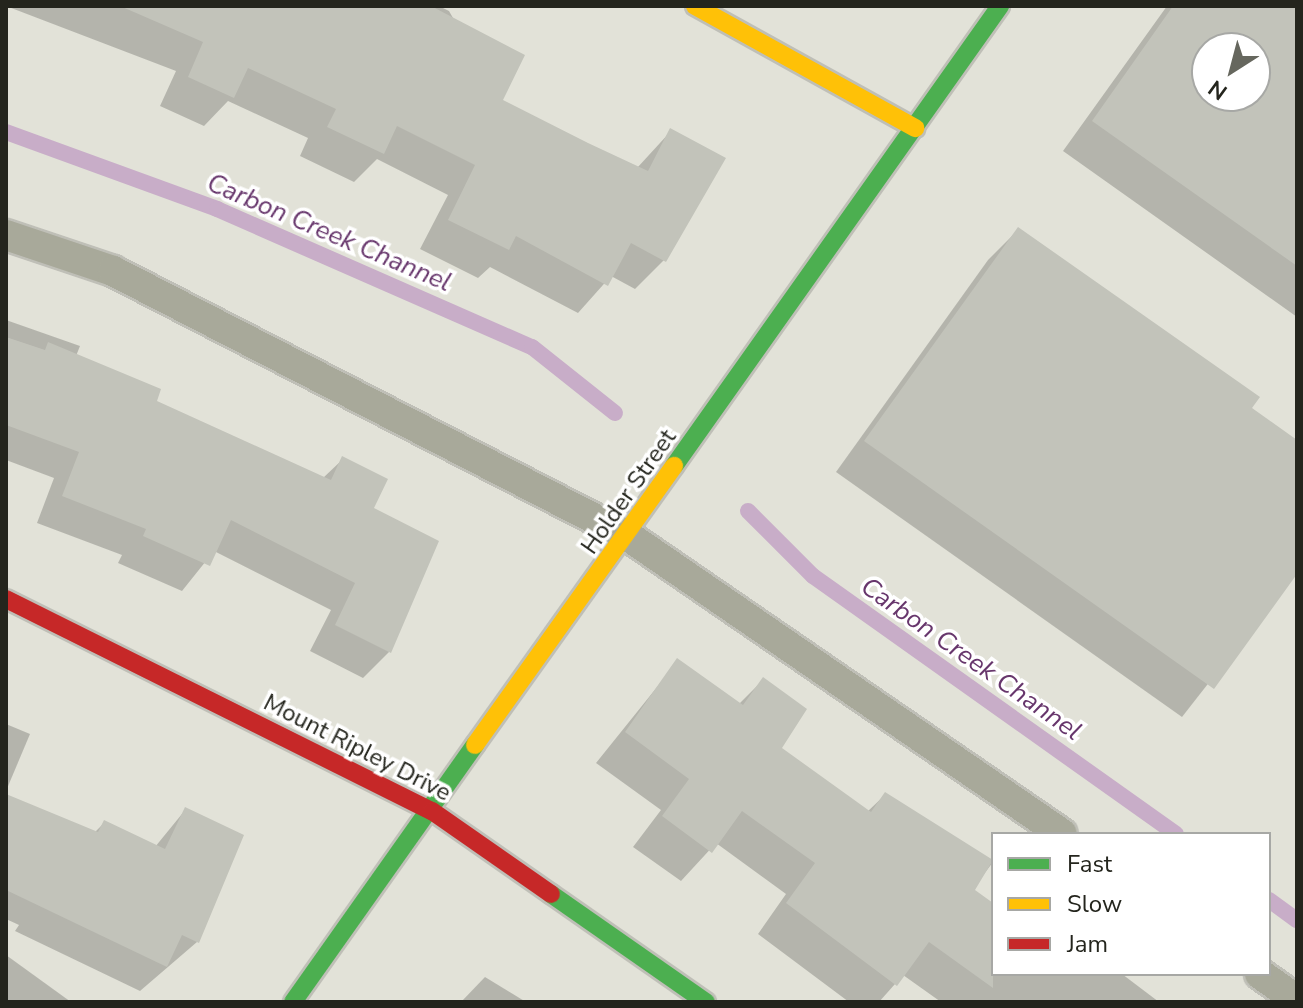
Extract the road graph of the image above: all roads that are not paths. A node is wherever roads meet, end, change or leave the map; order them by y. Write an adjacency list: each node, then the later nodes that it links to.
1 (695, 6): 3 (street)
2 (1000, 6): 3 (street, Holder Street)
3 (915, 128): 5 (street, Holder Street)
4 (6, 235): 5 (lane)
5 (628, 536): 7 (street, Holder Street); 8 (lane)
6 (6, 599): 7 (street, Mount Ripley Drive)
7 (432, 811): 11 (street, Holder Street); 12 (street, Mount Ripley Drive)
8 (1059, 832)
9 (1263, 976): 10 (lane)
10 (1297, 1000)
11 (293, 1002)
12 (706, 1002)

